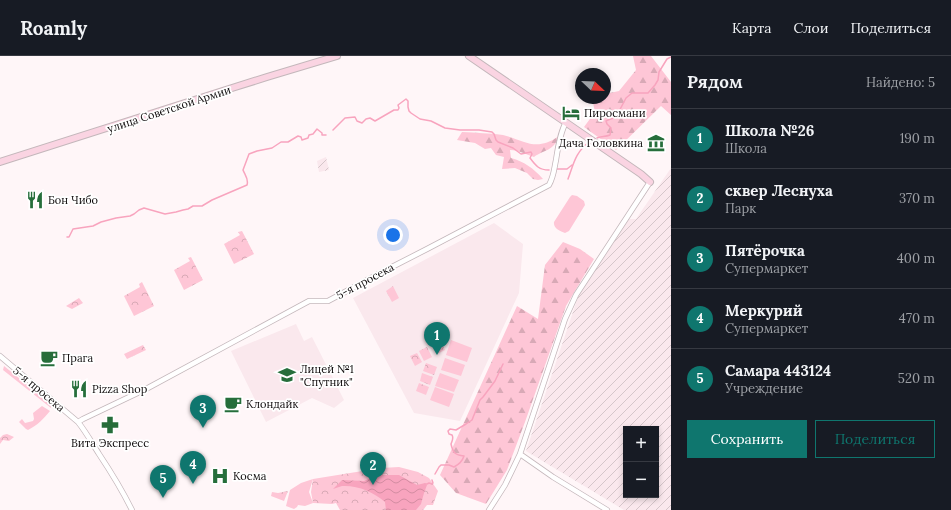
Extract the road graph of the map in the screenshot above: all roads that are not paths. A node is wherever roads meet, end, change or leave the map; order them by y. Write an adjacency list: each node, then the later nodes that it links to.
1 (337, 56): 4 (street, улица Советской Армии)
2 (470, 56): 3 (street)
3 (566, 122): 5 (street); 7 (street, 5-я просека)
4 (0, 162)
5 (650, 182): 8 (street)
6 (0, 356): 7 (street, 5-я просека)
7 (78, 422): 9 (street, 5-я просека)
8 (520, 454): 10 (street); 11 (street)
9 (132, 510)
10 (489, 510)
11 (607, 510)

